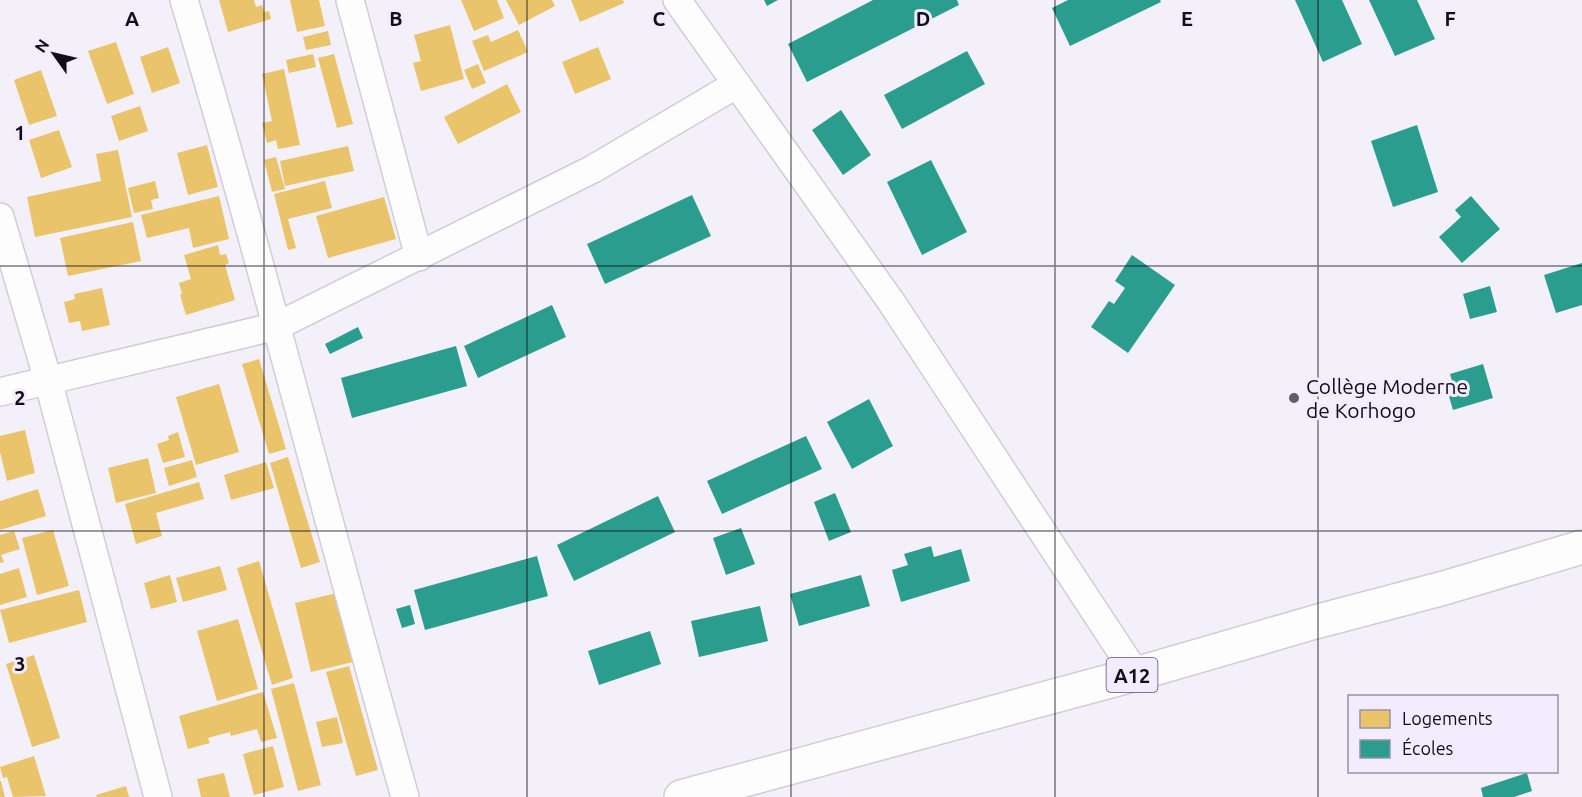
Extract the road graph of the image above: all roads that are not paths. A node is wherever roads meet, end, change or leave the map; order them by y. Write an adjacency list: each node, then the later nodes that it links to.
1 (184, 0): 7 (street)
2 (350, 0): 6 (street)
3 (678, 0): 4 (street)
4 (737, 84): 6 (street); 11 (street)
5 (0, 217): 8 (street)
6 (419, 257): 7 (street)
7 (277, 326): 8 (street); 13 (street)
8 (48, 380): 9 (street); 12 (street)
9 (0, 392)
10 (1582, 547): 11 (main road, A12)
11 (1136, 674): 14 (main road, A12)
12 (158, 797)
13 (405, 797)
14 (681, 797)

